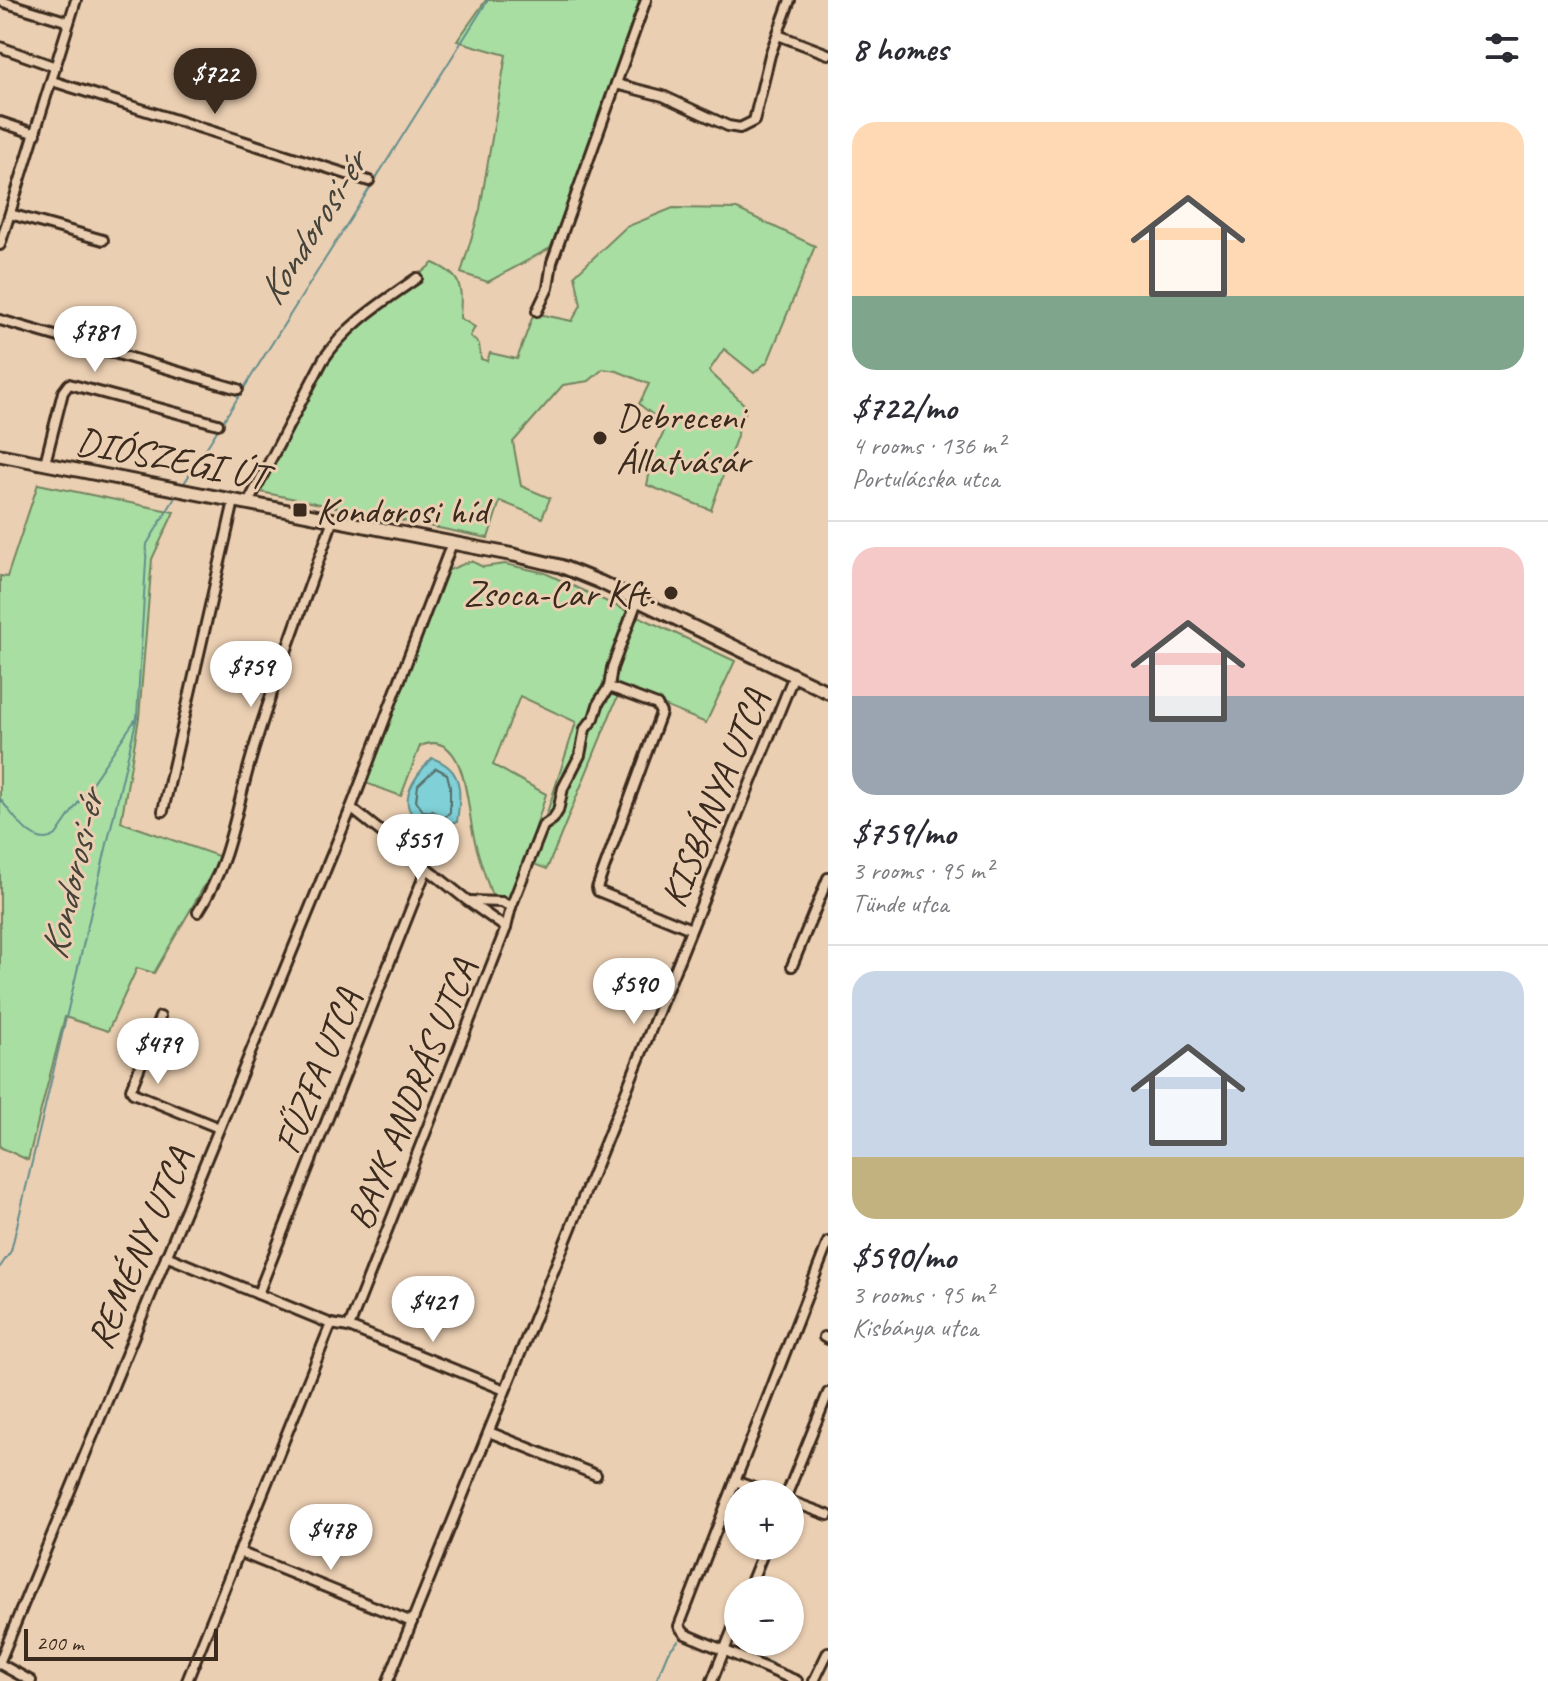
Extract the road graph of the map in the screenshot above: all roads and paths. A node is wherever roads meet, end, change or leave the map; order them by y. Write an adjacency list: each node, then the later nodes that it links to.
1 (76, 0): 5 (street)
2 (646, 0): 11 (street)
3 (790, 0): 6 (street)
4 (0, 1): 5 (street)
5 (69, 22): 9 (street)
6 (778, 35): 8 (street); 11 (street)
7 (0, 47): 9 (street)
8 (828, 54)
9 (56, 67): 10 (street)
10 (52, 81): 13 (street); 14 (street)
11 (616, 84): 20 (street)
12 (0, 122): 13 (street)
13 (36, 134): 15 (street)
14 (369, 181)
15 (10, 214): 16 (street); 17 (street)
16 (2, 234): 18 (street)
17 (103, 240)
18 (0, 245)
19 (417, 278): 27 (street)
20 (537, 311)
21 (0, 320): 22 (street)
22 (238, 389)
23 (218, 424): 25 (street)
24 (0, 455): 25 (main road, DIÓSZEGI ÚT)
25 (45, 463): 26 (main road, DIÓSZEGI ÚT)
26 (234, 501): 27 (main road, DIÓSZEGI ÚT); 35 (street)
27 (248, 503): 28 (main road, DIÓSZEGI ÚT)
28 (333, 519): 29 (main road, DIÓSZEGI ÚT); 40 (street)
29 (452, 543): 30 (main road, DIÓSZEGI ÚT); 34 (street, REMÉNY UTCA)
30 (637, 601): 31 (main road, DIÓSZEGI ÚT); 32 (street, BAYK ANDRÁS UTCA)
31 (794, 675): 33 (main road, DIÓSZEGI ÚT); 42 (street, KISBÁNYA UTCA)
32 (609, 687): 39 (street, BAYK ANDRÁS UTCA); 42 (street)
33 (828, 692)
34 (351, 808): 36 (street); 45 (street, REMÉNY UTCA)
35 (163, 811)
36 (427, 868): 38 (street); 48 (street, FŰZFA UTCA)
37 (828, 878): 43 (street)
38 (468, 901): 39 (street); 41 (street)
39 (511, 907): 41 (street, BAYK ANDRÁS UTCA)
40 (198, 912)
41 (506, 928): 50 (street, BAYK ANDRÁS UTCA)
42 (691, 929): 51 (street, KISBÁNYA UTCA)
43 (792, 966)
44 (160, 1017): 45 (street)
45 (219, 1128): 47 (street, REMÉNY UTCA)
46 (828, 1242): 55 (street)
47 (166, 1256): 48 (street); 65 (street, REMÉNY UTCA)
48 (258, 1294): 49 (street)
49 (331, 1324): 50 (street); 60 (street)
50 (349, 1327): 51 (street)
51 (505, 1390): 53 (street, KISBÁNYA UTCA)
52 (828, 1393): 56 (street)
53 (489, 1432): 54 (street); 61 (street, KISBÁNYA UTCA)
54 (596, 1475)
55 (735, 1480)
56 (793, 1480)
57 (804, 1506): 59 (street)
58 (724, 1509): 62 (street)
59 (828, 1515)
60 (239, 1552): 61 (street); 67 (street)
61 (412, 1622): 68 (street, KISBÁNYA UTCA)
62 (724, 1651): 69 (street)
63 (828, 1652): 71 (street)
64 (736, 1656): 70 (street)
65 (0, 1663): 66 (street)
66 (31, 1681)
67 (187, 1681)
68 (388, 1681)
69 (712, 1681)
70 (797, 1681)
71 (814, 1681)

